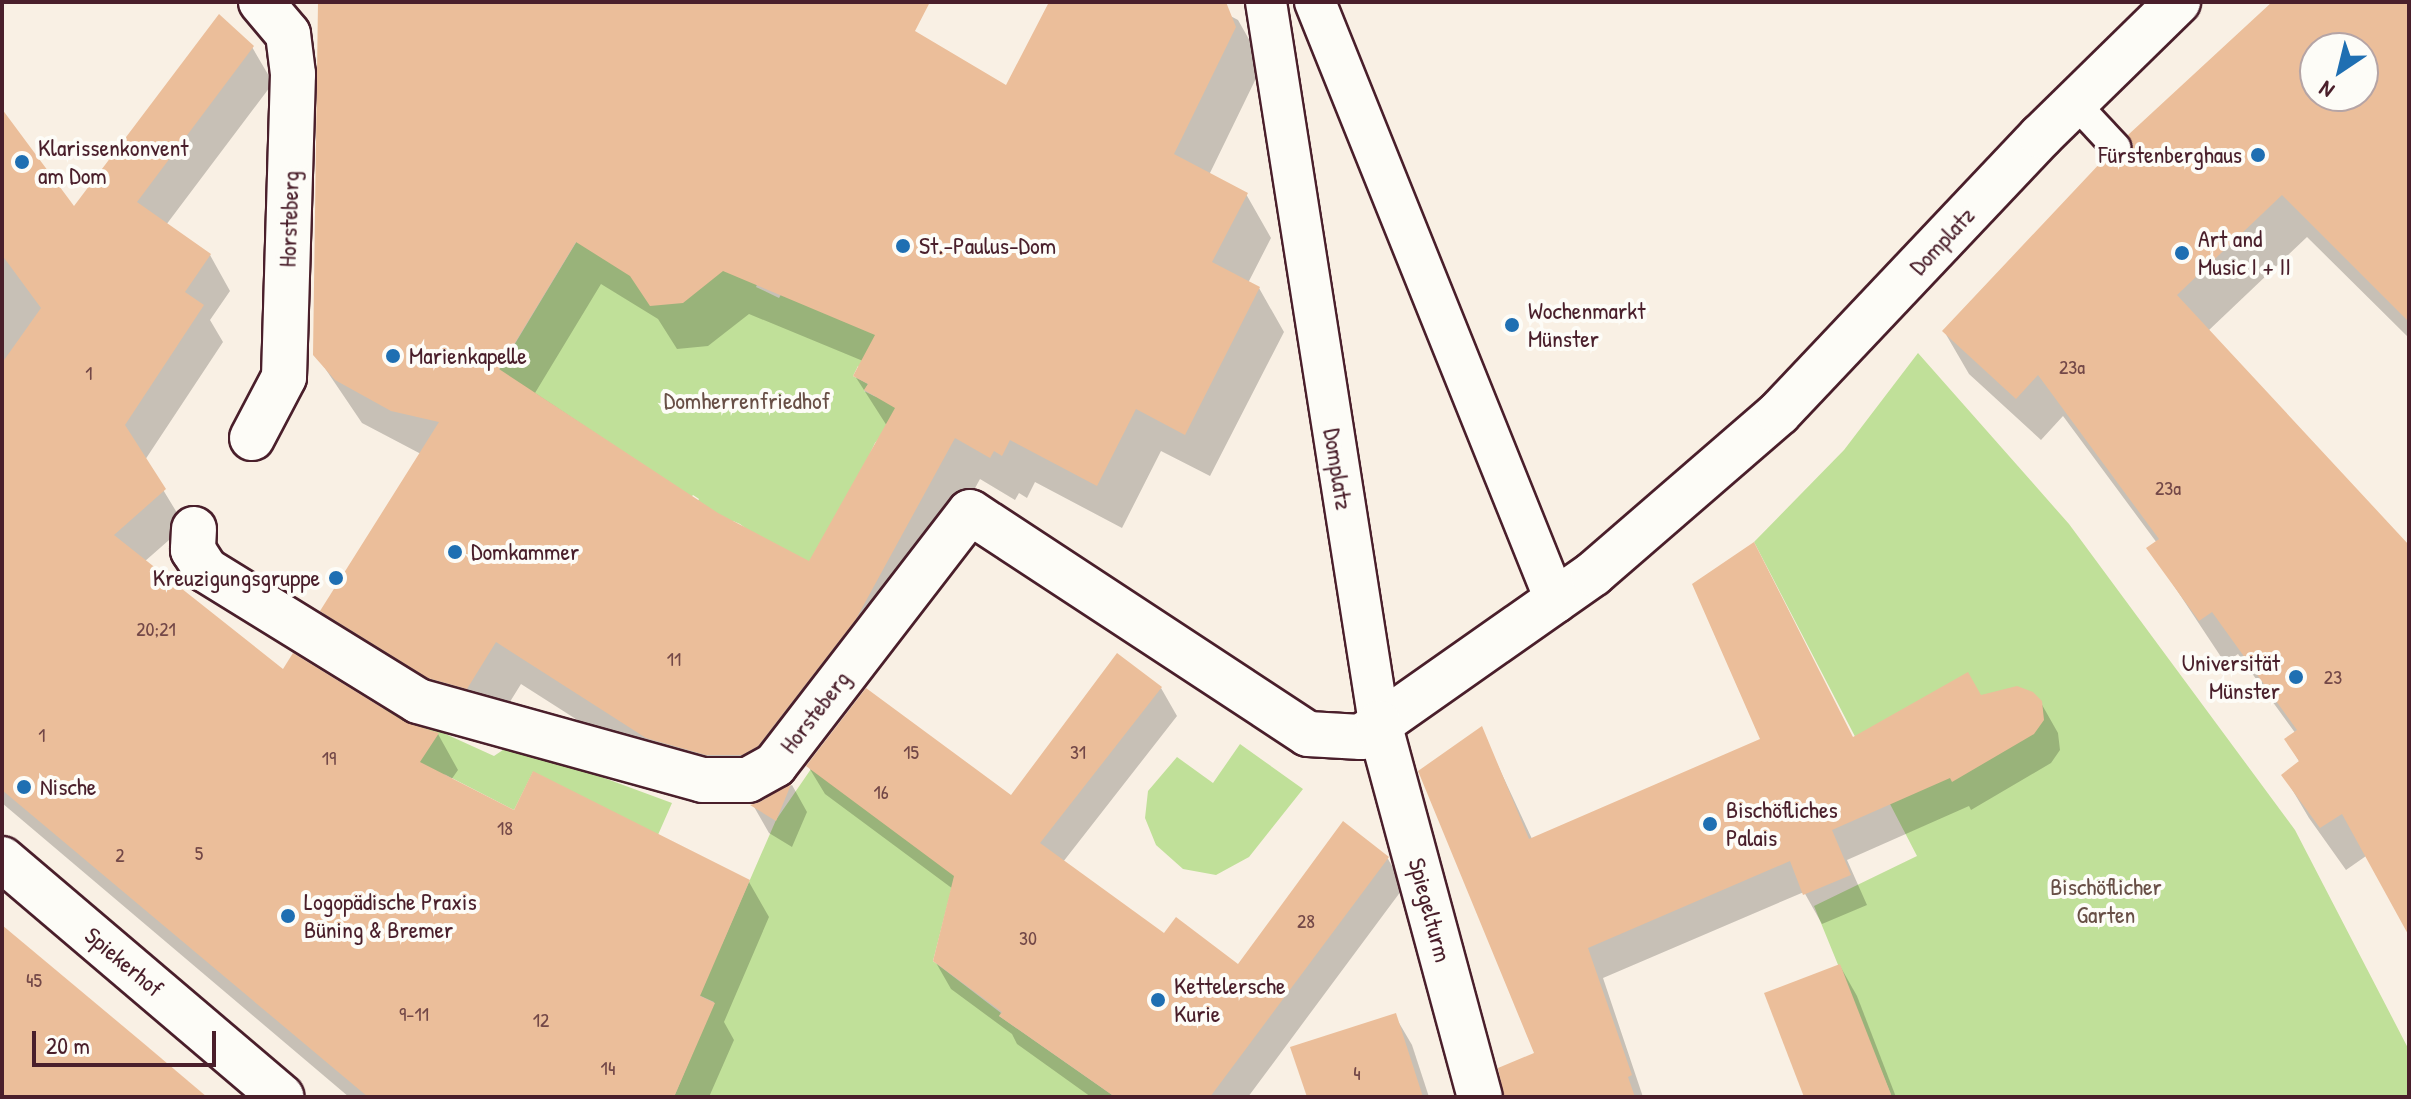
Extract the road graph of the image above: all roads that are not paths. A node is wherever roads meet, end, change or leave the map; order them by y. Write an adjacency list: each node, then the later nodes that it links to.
1 (261, 2): 7 (street, Horsteberg)
2 (1266, 2): 10 (street, Domplatz)
3 (1315, 2): 9 (street)
4 (2178, 2): 5 (street, Domplatz)
5 (2074, 102): 6 (lane); 9 (street, Domplatz)
6 (2116, 147)
7 (252, 438)
8 (194, 529): 10 (street, Horsteberg)
9 (1556, 602): 10 (street, Domplatz)
10 (1379, 723): 13 (street, Spiegelturm)
11 (2, 859): 12 (street, Spiekerhof)
12 (282, 1097)
13 (1480, 1097)

